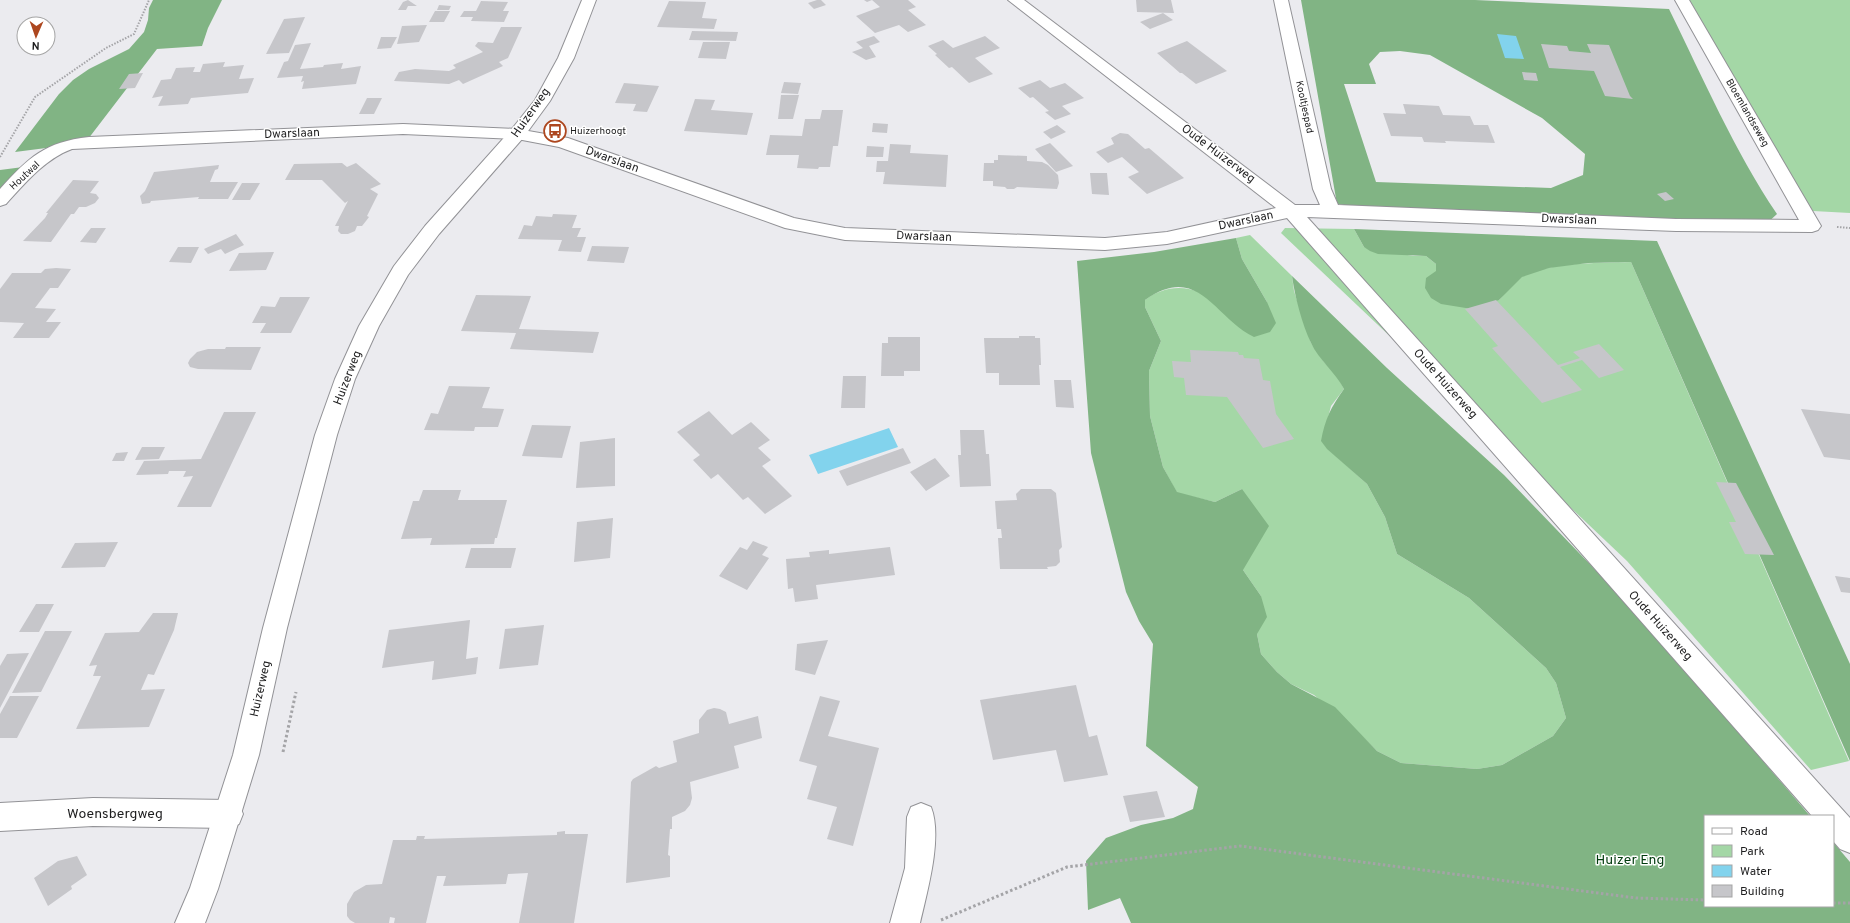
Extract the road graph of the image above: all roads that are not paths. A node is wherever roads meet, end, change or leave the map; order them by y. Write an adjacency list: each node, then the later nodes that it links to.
1 (589, 0): 5 (street, Huizerweg)
2 (1015, 0): 8 (street, Oude Huizerweg)
3 (1281, 0): 9 (street, Kooltjespad)
4 (1682, 0): 10 (street, Bloemlandseweg)
5 (517, 134): 6 (street, Dwarslaan); 8 (street, Dwarslaan); 11 (street, Huizerweg)
6 (51, 152): 7 (street, Houtwal)
7 (0, 200)
8 (1291, 211): 9 (street, Dwarslaan); 12 (street, Oude Huizerweg)
9 (1332, 211): 10 (street, Dwarslaan)
10 (1812, 226)
11 (229, 814): 13 (street, Woensbergweg); 17 (street, Huizerweg)
12 (1829, 815)
13 (0, 817)
14 (921, 817): 18 (street)
15 (1834, 821): 16 (street)
16 (1850, 839)
17 (190, 923)
18 (905, 923)

